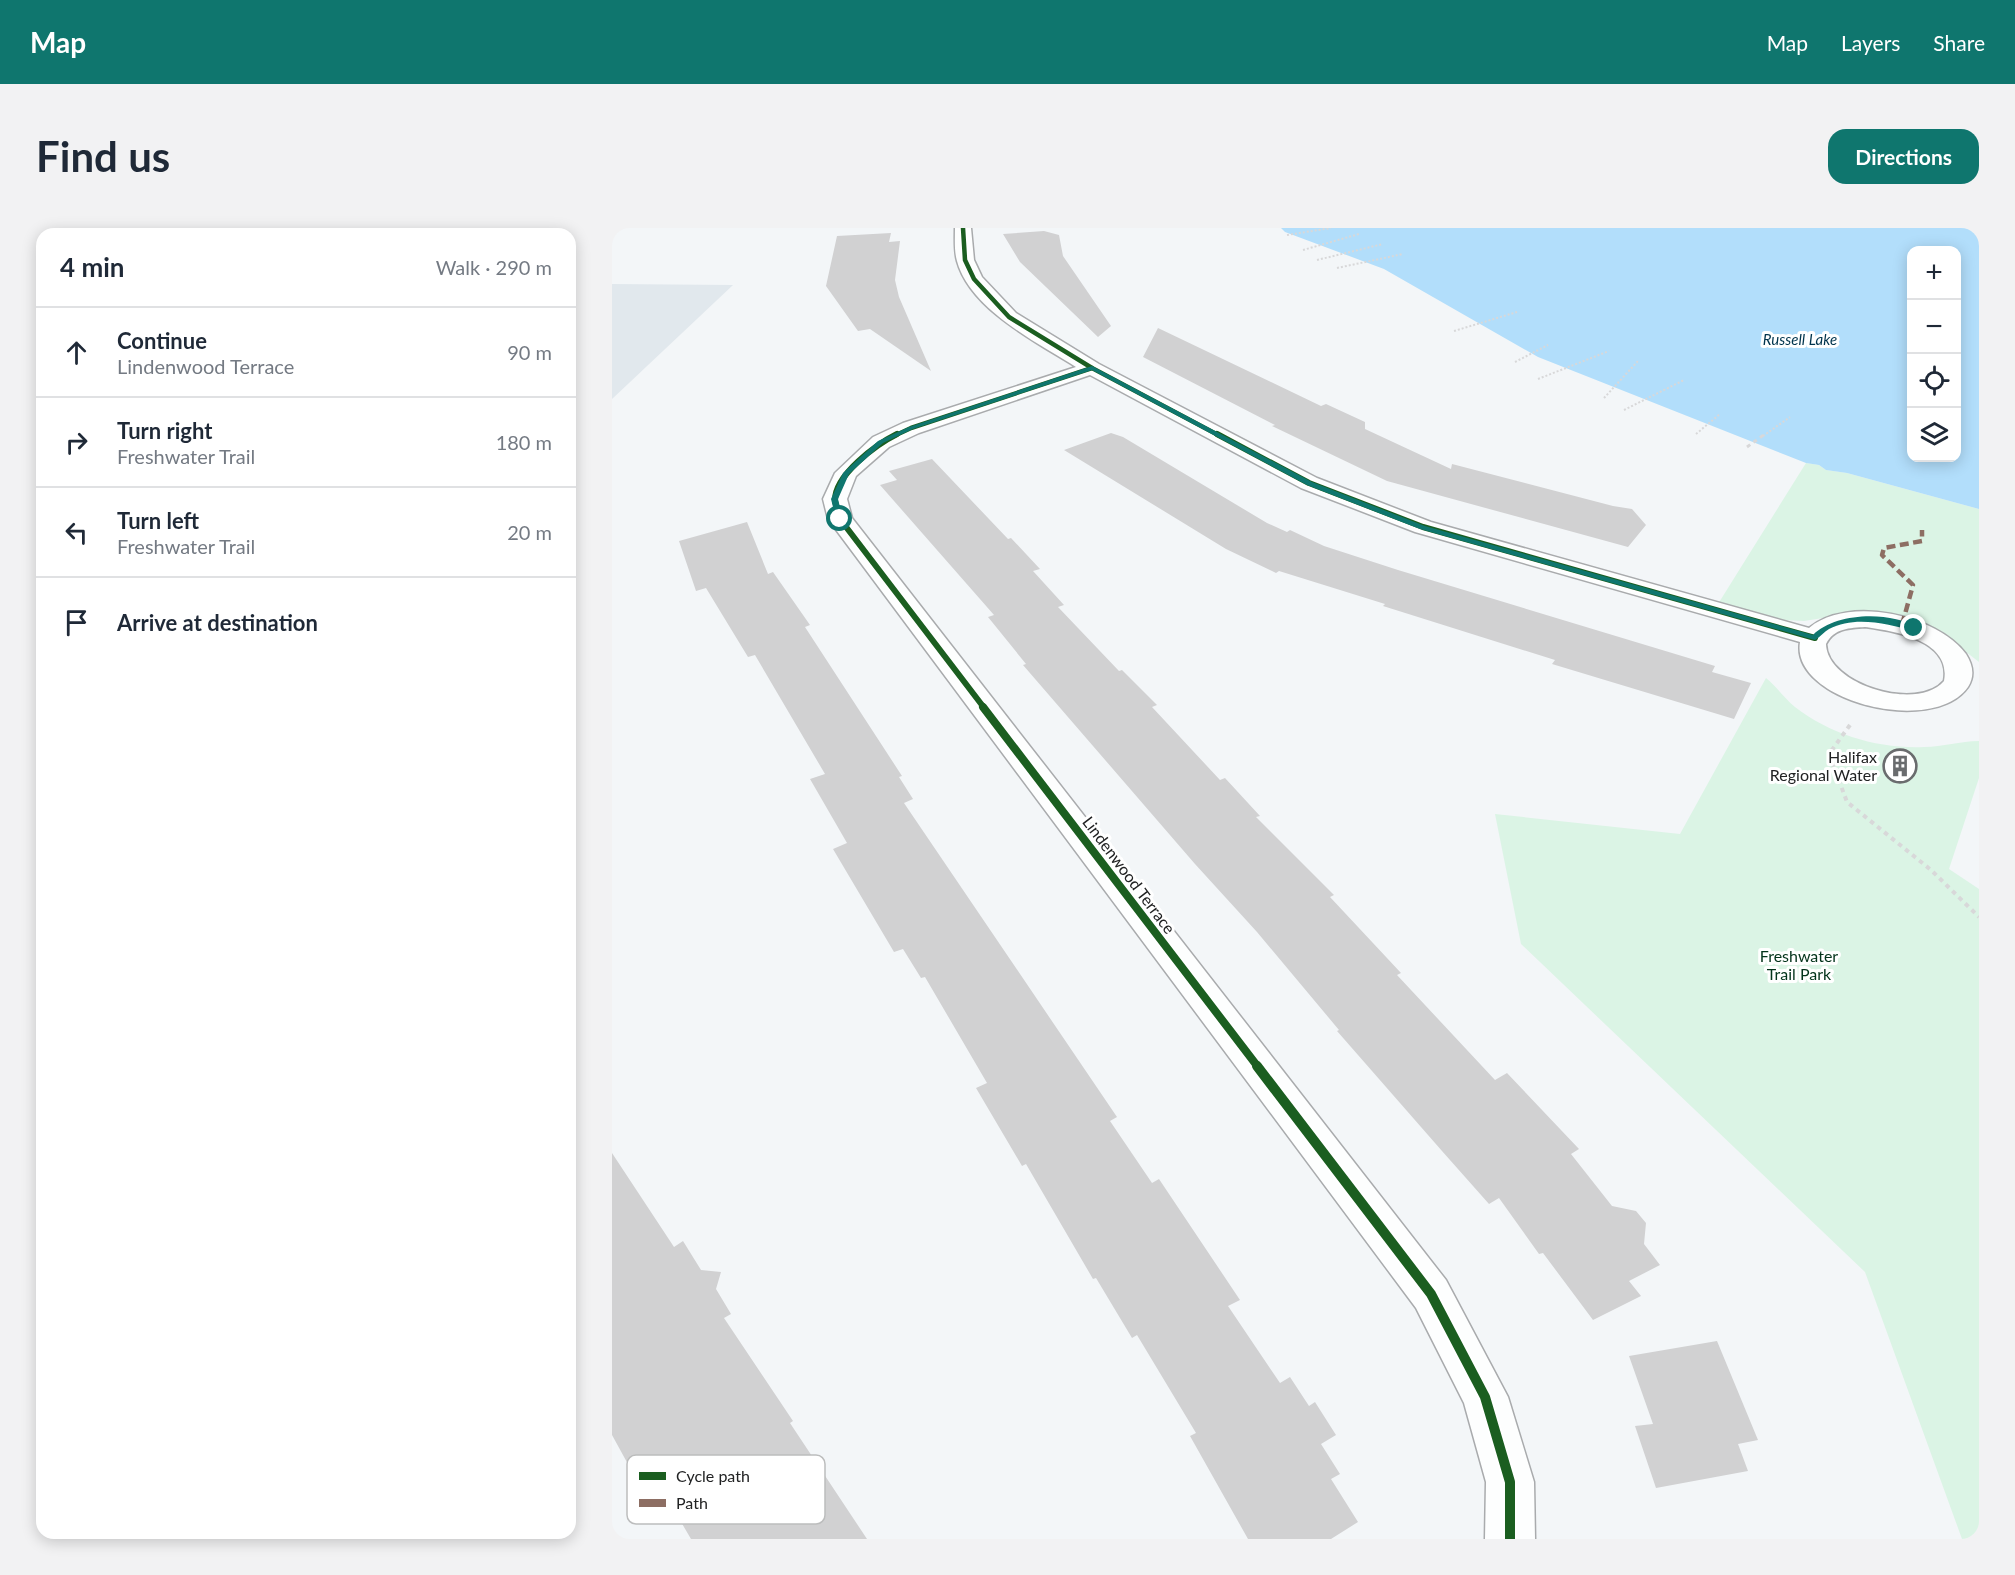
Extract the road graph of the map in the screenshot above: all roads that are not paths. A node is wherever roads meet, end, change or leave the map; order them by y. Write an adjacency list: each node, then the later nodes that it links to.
1 (963, 228): 2 (street)
2 (1092, 368): 3 (street); 5 (street, Lindenwood Terrace)
3 (1815, 638): 4 (street); 4 (street)
4 (1970, 683)
5 (1510, 1539)

